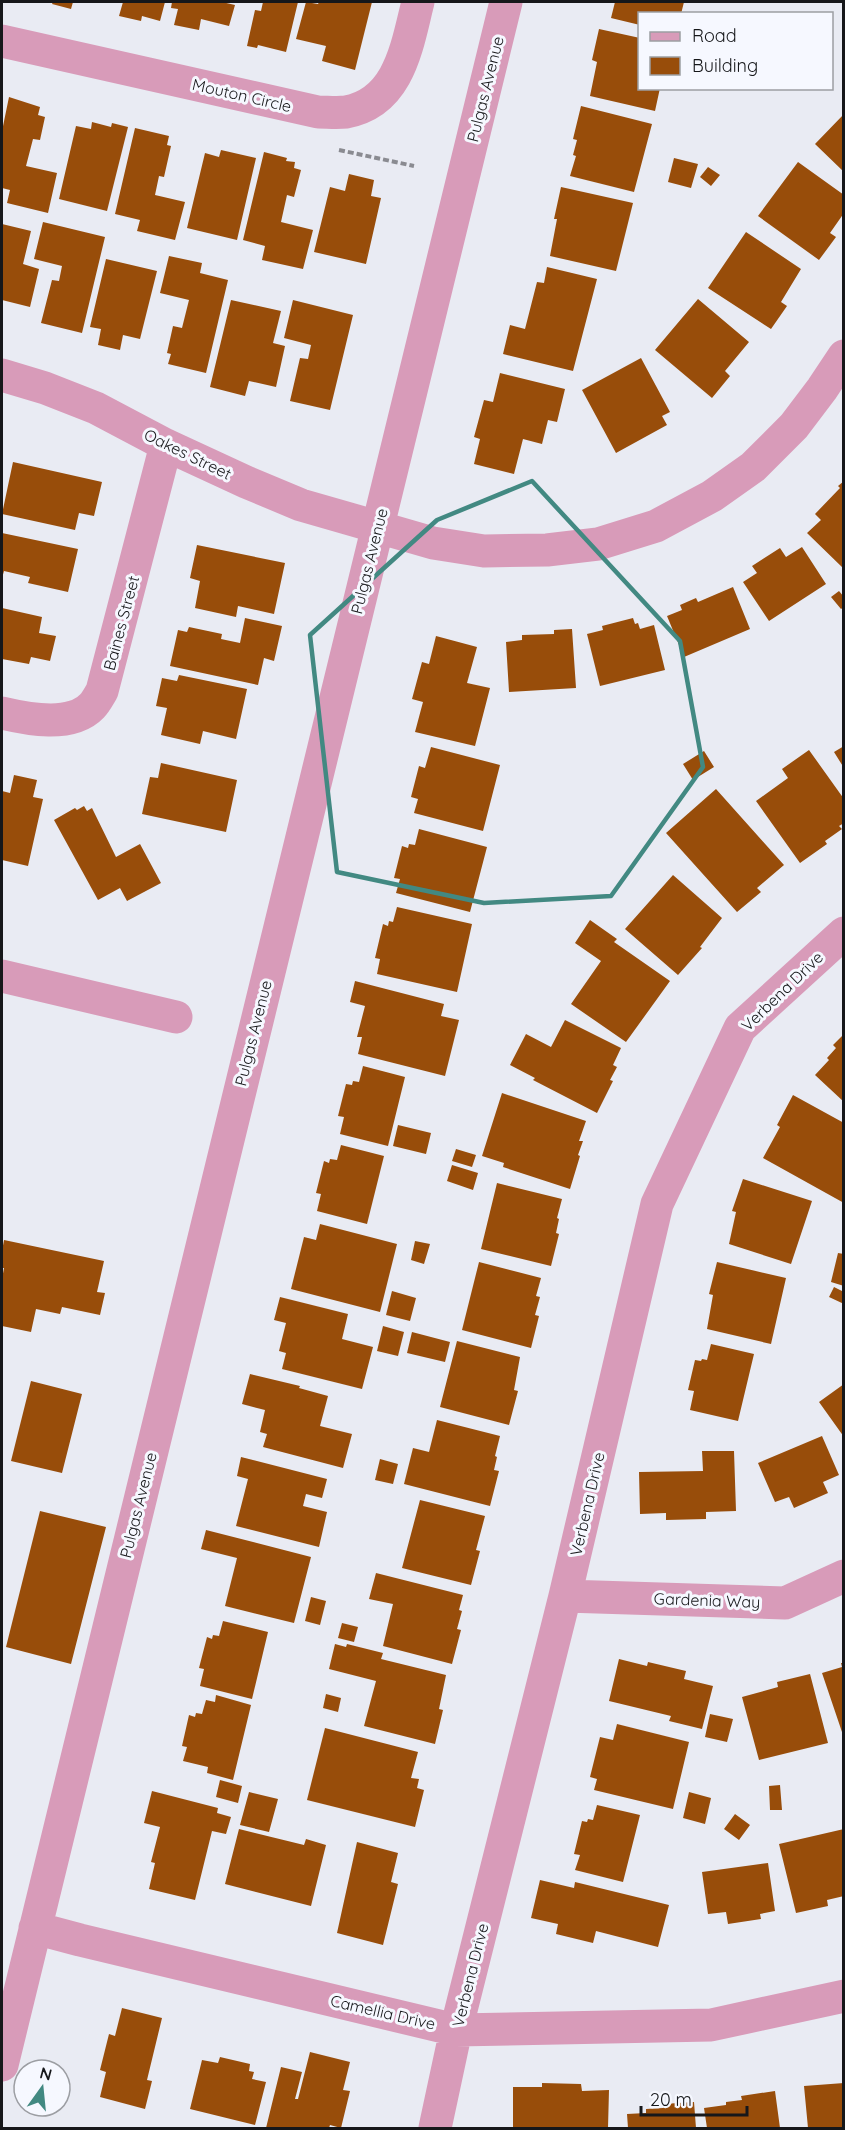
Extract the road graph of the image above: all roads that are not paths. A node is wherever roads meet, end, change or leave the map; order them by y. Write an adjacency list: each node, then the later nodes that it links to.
1 (418, 2): 3 (street, Mouton Circle)
2 (506, 2): 7 (street, Pulgas Avenue)
3 (2, 41)
4 (843, 356): 7 (street, Oakes Street)
5 (2, 375): 6 (street, Oakes Street)
6 (166, 445): 7 (street, Oakes Street); 8 (street, Baines Street)
7 (377, 528): 14 (street, Pulgas Avenue)
8 (2, 713)
9 (843, 933): 13 (street, Verbena Drive)
10 (2, 976): 11 (street)
11 (176, 1017)
12 (843, 1576): 13 (street, Gardenia Way)
13 (565, 1596): 16 (street, Verbena Drive)
14 (35, 1928): 16 (street, Camellia Drive); 17 (street, Pulgas Avenue)
15 (843, 1996): 16 (street, Camellia Drive)
16 (456, 2030): 18 (street, Verbena Drive)
17 (2, 2065)
18 (435, 2128)

